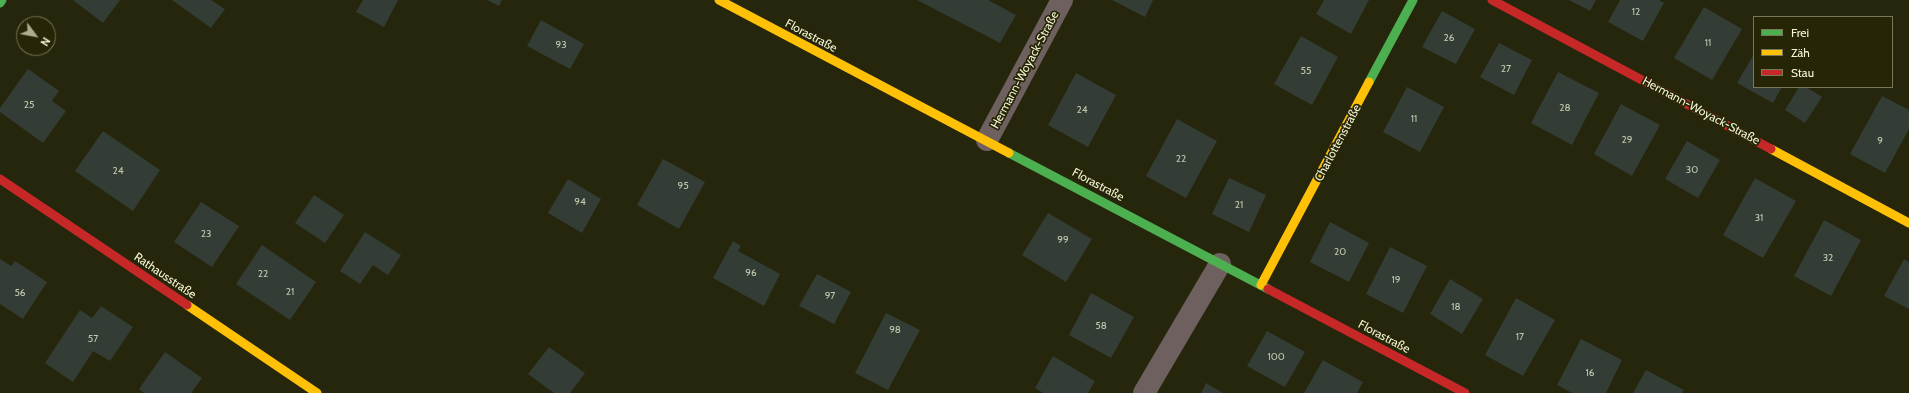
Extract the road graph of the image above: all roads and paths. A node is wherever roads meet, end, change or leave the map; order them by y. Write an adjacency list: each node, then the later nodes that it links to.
1 (2, 0): 6 (street)
2 (719, 0): 7 (street, Florastraße)
3 (1062, 0): 7 (street, Hermann-Woyack-Straße)
4 (1413, 0): 11 (street, Charlottenstraße)
5 (1492, 0): 9 (street, Hermann-Woyack-Straße)
6 (0, 3)
7 (987, 140): 10 (street, Florastraße)
8 (0, 178): 12 (street, Rathausstraße)
9 (1909, 223)
10 (1220, 264): 11 (street, Florastraße); 13 (street)
11 (1261, 285): 14 (street, Florastraße)
12 (317, 393)
13 (1144, 393)
14 (1465, 393)

